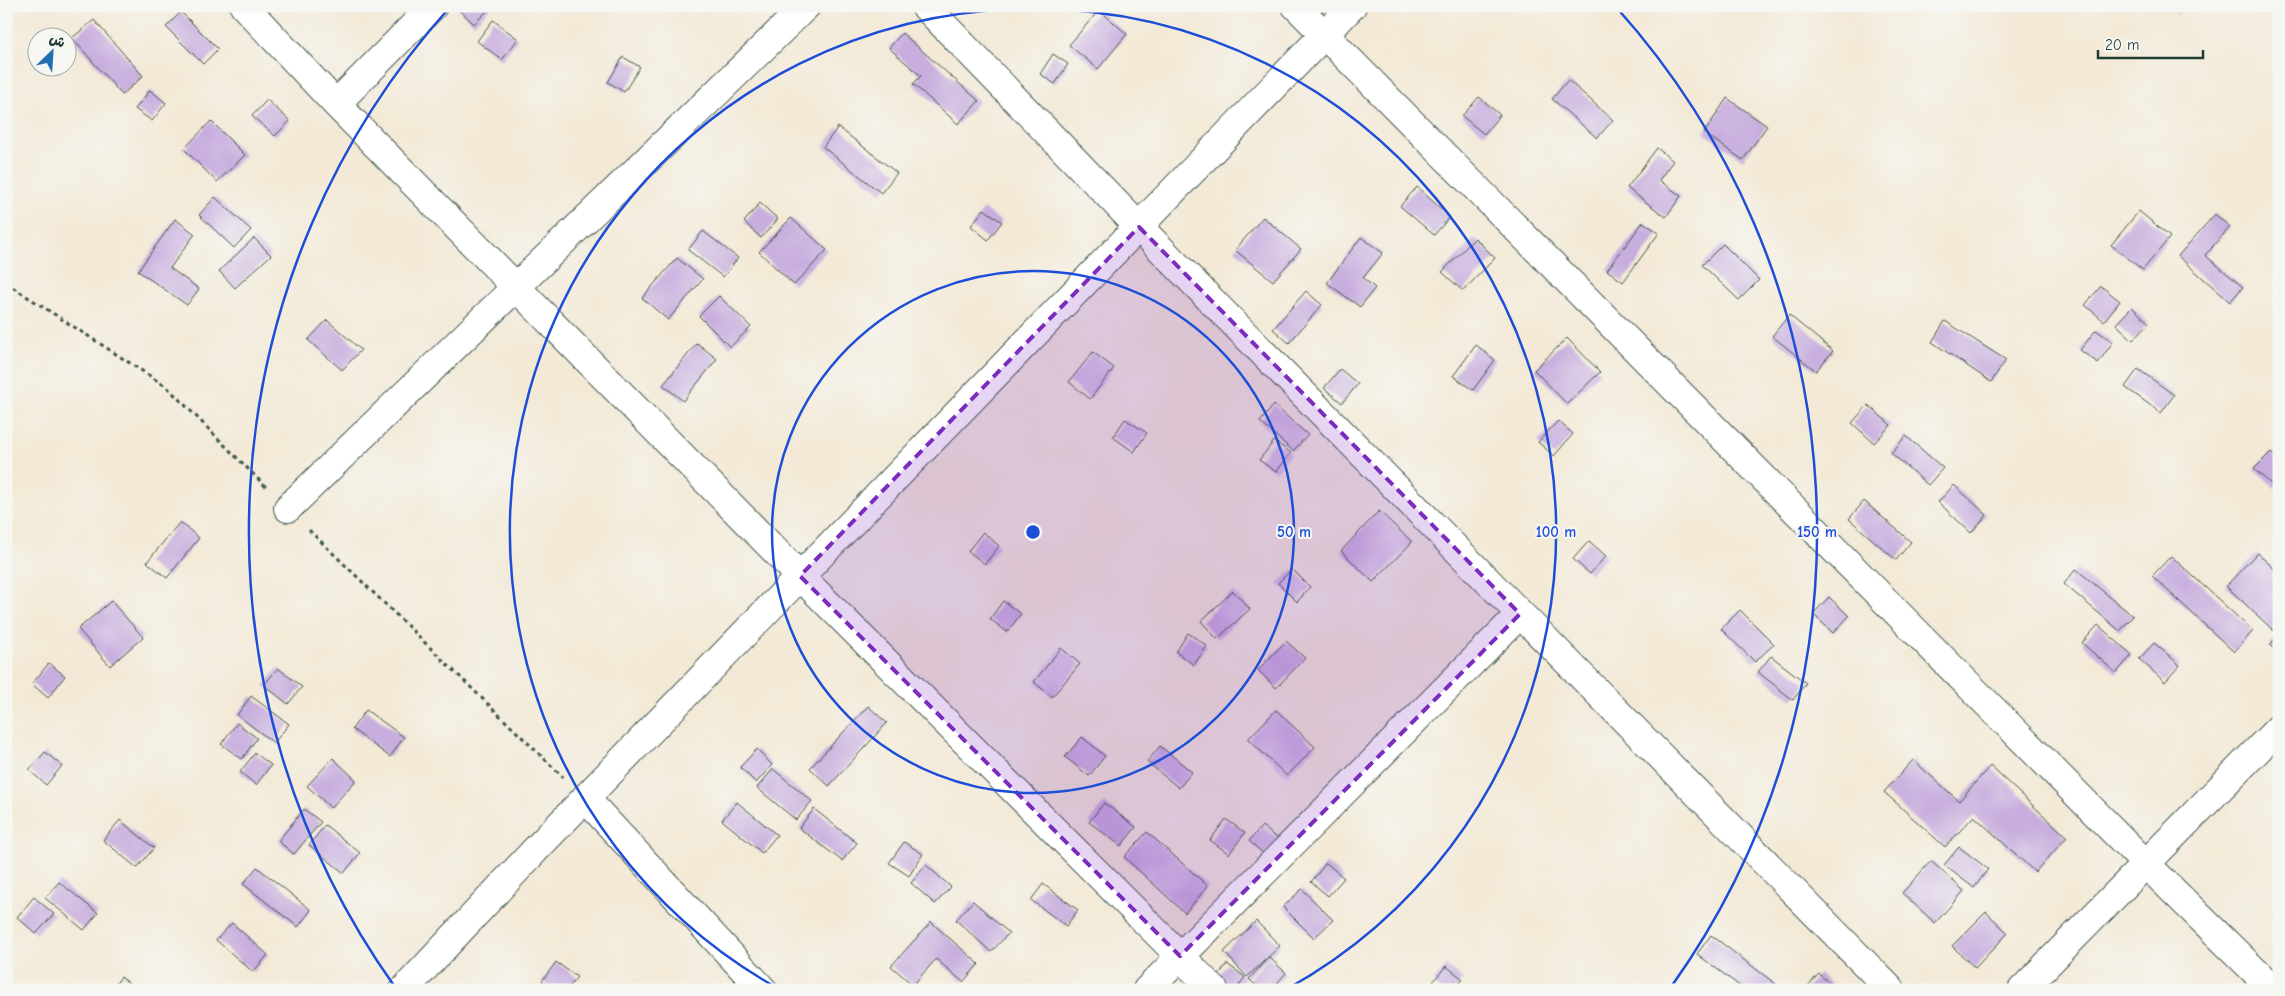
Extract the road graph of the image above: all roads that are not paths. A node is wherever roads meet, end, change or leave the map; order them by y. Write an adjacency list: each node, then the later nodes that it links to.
1 (244, 6): 8 (street)
2 (433, 6): 8 (street)
3 (806, 6): 10 (street)
4 (925, 6): 9 (street)
5 (1296, 6): 7 (street)
6 (1352, 6): 7 (street)
7 (1324, 35): 9 (street); 16 (street)
8 (336, 104): 10 (street)
9 (1139, 227): 12 (street); 13 (street)
10 (516, 287): 11 (street); 12 (street)
11 (288, 508)
12 (800, 576): 15 (street); 17 (street)
13 (1520, 614): 17 (street); 22 (street)
14 (2279, 728): 16 (street)
15 (585, 798): 18 (street); 19 (street)
16 (2147, 865): 23 (street); 24 (street)
17 (1180, 956): 20 (street); 21 (street)
18 (404, 990)
19 (763, 990)
20 (1146, 990)
21 (1214, 990)
22 (1891, 990)
23 (2022, 990)
24 (2274, 990)

